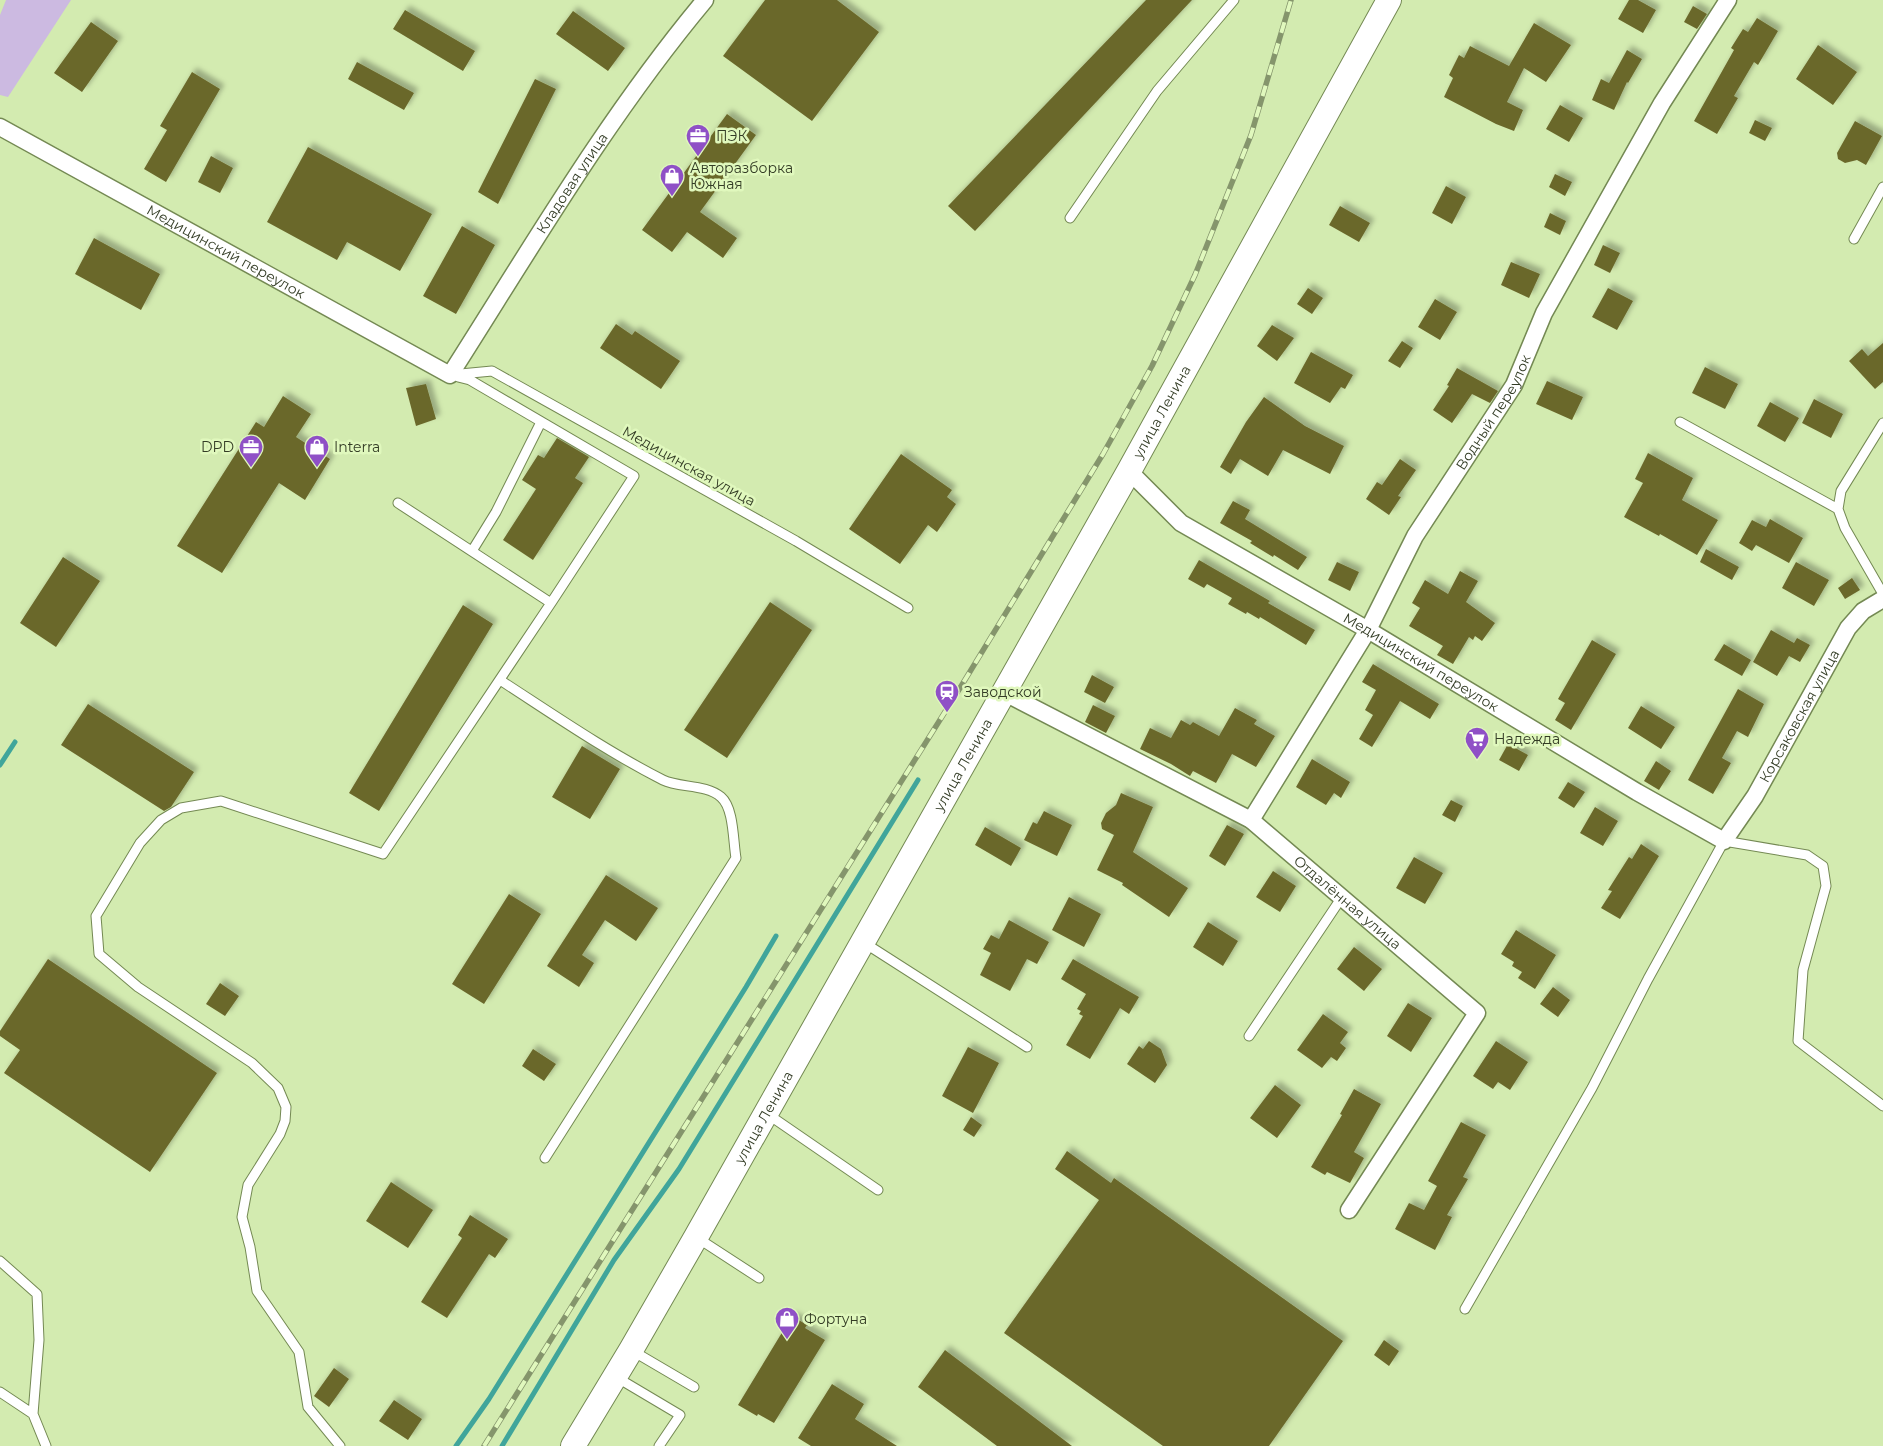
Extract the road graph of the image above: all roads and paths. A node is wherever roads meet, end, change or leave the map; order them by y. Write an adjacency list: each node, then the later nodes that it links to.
1 (705, 0): 9 (street, Кладовая улица)
2 (1234, 0): 7 (lane)
3 (1389, 0): 13 (main road, улица Ленина)
4 (1728, 0): 21 (street, Водный переулок)
5 (0, 127): 9 (street, Медицинский переулок)
6 (1883, 187): 8 (lane)
7 (1070, 218)
8 (1854, 239)
9 (450, 375): 10 (lane); 20 (lane, Медицинская улица)
10 (541, 422): 16 (lane); 19 (lane)
11 (1680, 422): 15 (lane)
12 (1883, 423): 15 (lane)
13 (1129, 471): 21 (street, Медицинский переулок); 23 (main road, улица Ленина)
14 (398, 503): 16 (lane)
15 (1838, 509): 17 (lane)
16 (472, 551): 19 (lane)
17 (1883, 594)
18 (1883, 599): 25 (street, Корсаковская улица)
19 (551, 603): 22 (lane)
20 (908, 608)
21 (1368, 630): 24 (street, Водный переулок); 25 (street, Медицинский переулок)
22 (500, 680): 32 (lane); 45 (lane)
23 (1003, 692): 24 (street, Отдалённая улица); 27 (main road, улица Ленина)
24 (1250, 820): 26 (street, Отдалённая улица)
25 (1724, 841): 30 (lane); 38 (lane)
26 (1342, 897): 28 (lane); 34 (street, Отдалённая улица)
27 (863, 942): 29 (lane); 31 (main road, улица Ленина)
28 (1250, 1036)
29 (1027, 1047)
30 (1883, 1106)
31 (766, 1113): 33 (lane); 35 (main road, улица Ленина)
32 (545, 1158)
33 (878, 1190)
34 (1349, 1210)
35 (696, 1236): 37 (lane); 39 (main road, улица Ленина)
36 (0, 1261): 43 (lane)
37 (759, 1278)
38 (1464, 1308)
39 (631, 1350): 40 (main road, улица Ленина); 41 (lane)
40 (615, 1376): 46 (main road, улица Ленина); 47 (lane)
41 (694, 1387)
42 (0, 1392): 43 (lane)
43 (34, 1414): 44 (lane)
44 (46, 1446)
45 (340, 1446)
46 (573, 1446)
47 (659, 1446)

